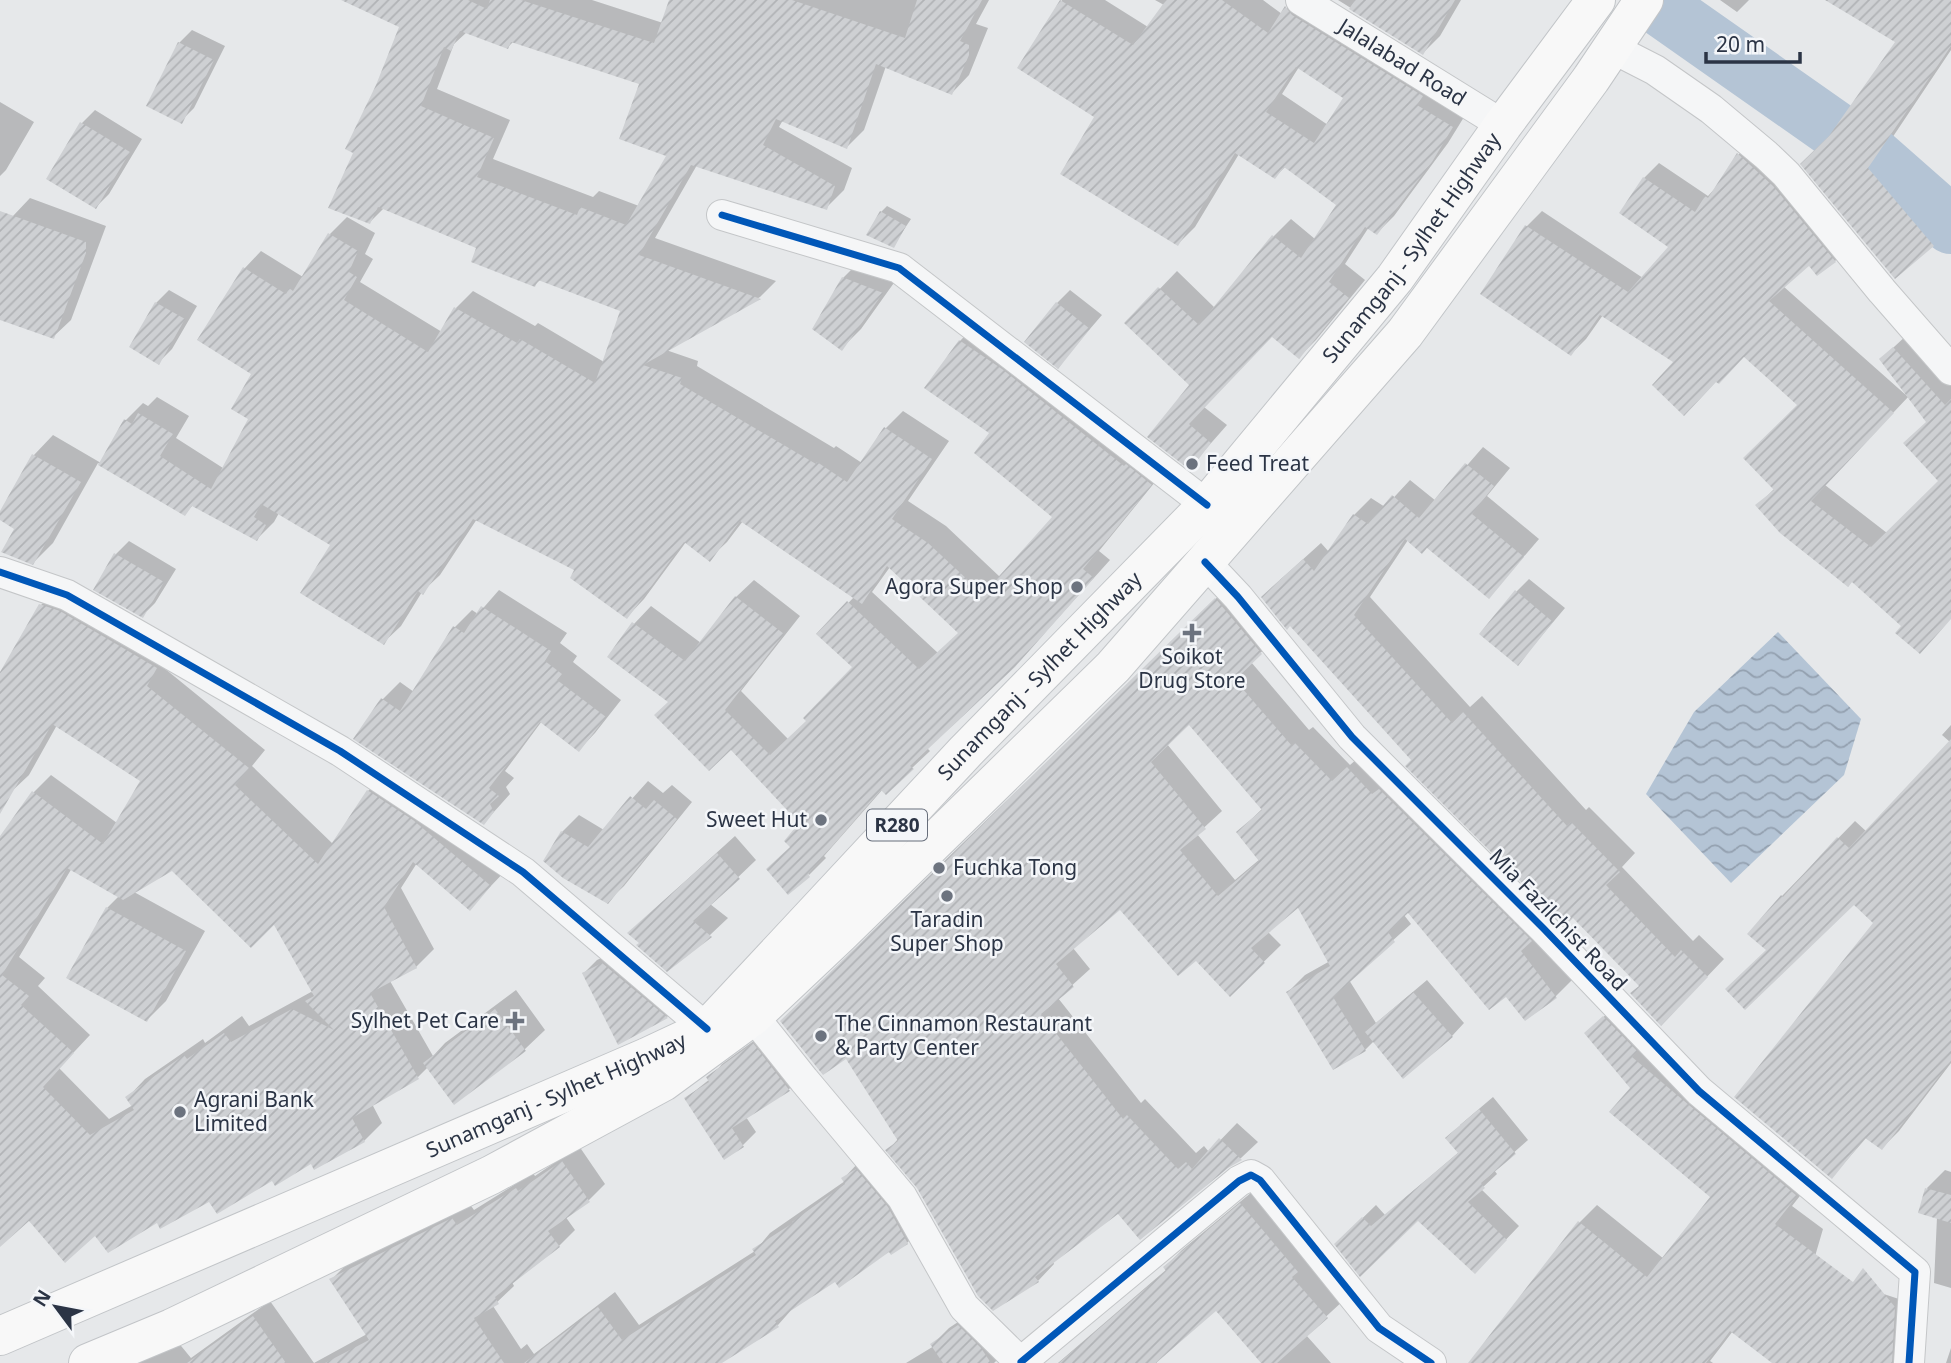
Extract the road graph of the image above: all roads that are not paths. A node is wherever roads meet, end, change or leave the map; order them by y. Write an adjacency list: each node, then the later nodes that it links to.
1 (1301, 0): 5 (street, Jalalabad Road)
2 (1644, 0): 4 (main road, R280)
3 (1587, 14): 5 (main road, Sunamganj - Sylhet Highway / R280)
4 (1612, 48): 7 (street); 9 (main road, Sunamganj - Sylhet Highway / R280)
5 (1503, 125): 8 (main road, Sunamganj - Sylhet Highway / R280)
6 (722, 215): 8 (street)
7 (1951, 370)
8 (1207, 505): 12 (main road, Sunamganj - Sylhet Highway / R280)
9 (1205, 562): 11 (main road, Sunamganj - Sylhet Highway / R280); 17 (street, Mia Fazilchist Road)
10 (0, 572): 12 (street)
11 (753, 1016): 14 (main road, Sunamganj - Sylhet Highway / R280); 15 (street)
12 (707, 1029): 13 (main road, Sunamganj - Sylhet Highway / R280)
13 (0, 1335)
14 (88, 1363)
15 (1021, 1363): 16 (street)
16 (1431, 1363)
17 (1909, 1363)

